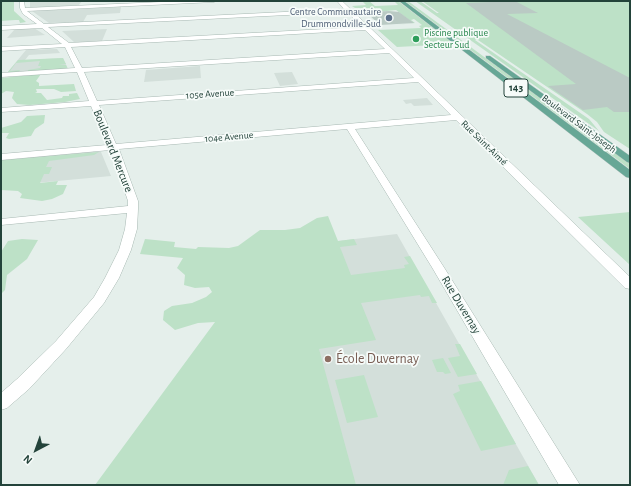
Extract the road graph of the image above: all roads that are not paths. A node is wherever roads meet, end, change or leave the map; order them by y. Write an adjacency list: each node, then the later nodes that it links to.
1 (22, 1): 6 (street)
2 (214, 1): 6 (street)
3 (339, 1): 7 (street, Rue Saint-Aimé)
4 (401, 1): 26 (main road, Boulevard Saint-Joseph / 143)
5 (411, 1): 12 (main road)
6 (23, 10): 8 (street, Boulevard Mercure)
7 (348, 10): 8 (street); 10 (street, Rue Saint-Aimé)
8 (42, 26): 9 (street); 11 (street, Boulevard Mercure)
9 (1, 28)
10 (368, 28): 11 (street); 14 (street, Rue Saint-Aimé)
11 (66, 45): 13 (street); 16 (street, Boulevard Mercure)
12 (475, 48)
13 (1, 49)
14 (390, 51): 16 (street); 18 (street, Rue Saint-Aimé)
15 (482, 52): 25 (main road, Boulevard Saint-Joseph / 143)
16 (80, 70): 17 (street); 19 (street, Boulevard Mercure)
17 (1, 75)
18 (420, 80): 19 (street, 105e Avenue); 21 (street, Rue Saint-Aimé)
19 (94, 102): 20 (street, 105e Avenue); 23 (street, Boulevard Mercure)
20 (1, 110)
21 (458, 117): 22 (street, 104e Avenue); 29 (street, Rue Saint-Aimé)
22 (350, 127): 23 (street, 104e Avenue); 31 (street, Rue Duvernay)
23 (113, 147): 24 (street, 104e Avenue); 27 (street, Boulevard Mercure)
24 (1, 157)
25 (630, 160)
26 (630, 175)
27 (133, 209): 28 (street); 30 (street, Boulevard Mercure)
28 (1, 222)
29 (630, 285)
30 (1, 403)
31 (570, 485)

